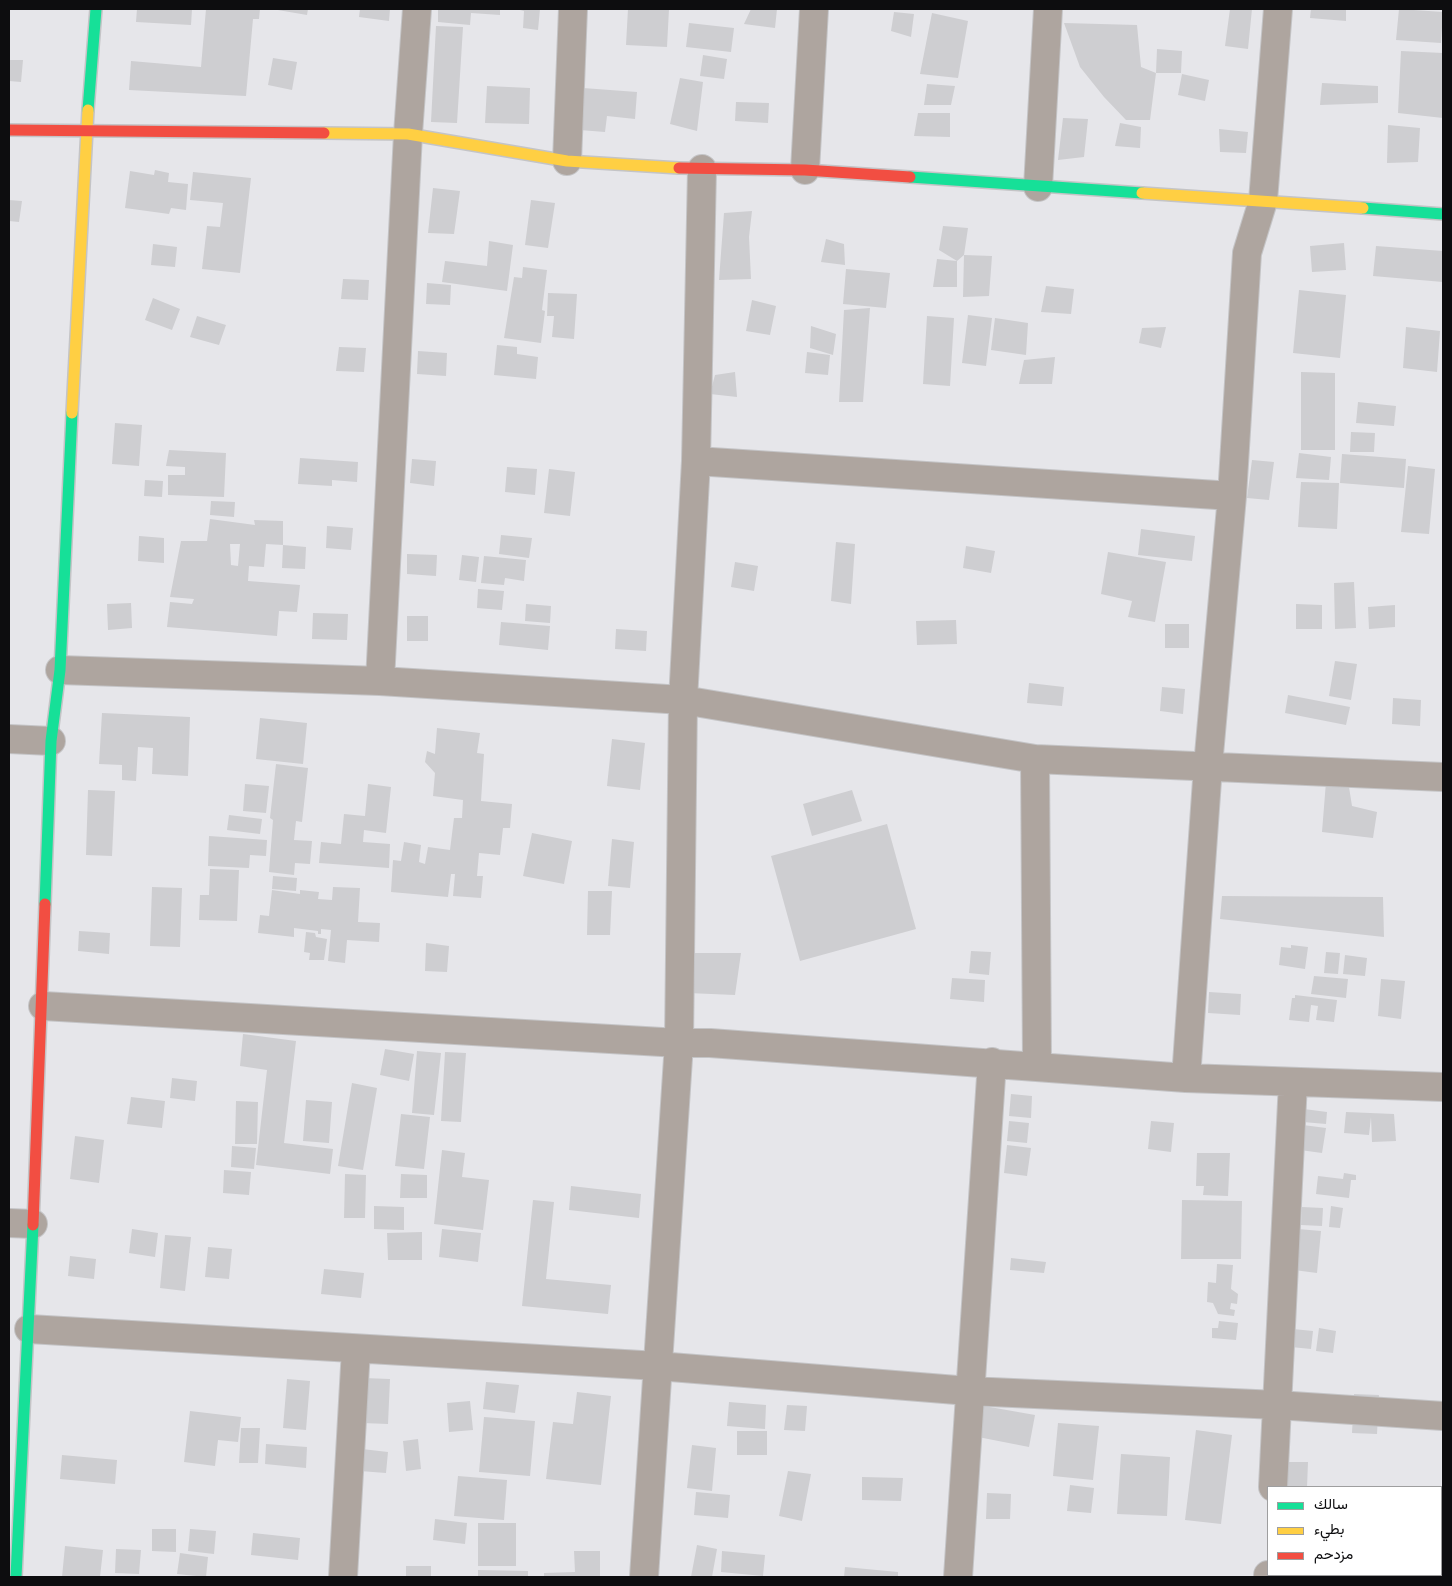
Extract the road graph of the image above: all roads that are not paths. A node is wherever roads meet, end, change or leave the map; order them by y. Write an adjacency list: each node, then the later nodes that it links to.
1 (96, 9): 8 (street)
2 (417, 9): 9 (street)
3 (573, 9): 10 (street)
4 (814, 9): 12 (street)
5 (1048, 9): 13 (street)
6 (1278, 9): 14 (street)
7 (9, 130): 8 (street)
8 (86, 132): 9 (street); 18 (street)
9 (408, 134): 10 (street); 19 (street)
10 (567, 161): 11 (street)
11 (702, 169): 12 (street); 16 (street)
12 (805, 170): 13 (street)
13 (1038, 187): 14 (street)
14 (1263, 201): 15 (street); 17 (street)
15 (1443, 214)
16 (696, 461): 17 (street); 20 (street)
17 (1232, 496): 24 (street)
18 (60, 670): 19 (street); 22 (street)
19 (380, 682): 20 (street)
20 (684, 700): 23 (street); 27 (street)
21 (9, 739): 22 (street)
22 (51, 742): 26 (street)
23 (1035, 759): 24 (street); 29 (street)
24 (1208, 766): 25 (street); 30 (street)
25 (1443, 777)
26 (43, 1006): 27 (street); 33 (street)
27 (678, 1043): 28 (street); 36 (street)
28 (992, 1062): 29 (street); 37 (street)
29 (1037, 1066): 30 (street)
30 (1186, 1078): 31 (street)
31 (1293, 1082): 32 (street); 38 (street)
32 (1443, 1087)
33 (21, 1224): 34 (street)
34 (29, 1330): 35 (street); 43 (street)
35 (356, 1349): 36 (street); 44 (street)
36 (658, 1366): 37 (street); 45 (street)
37 (969, 1390): 38 (street); 46 (street)
38 (1277, 1405): 39 (street); 40 (street)
39 (1443, 1416)
40 (1273, 1486)
41 (1443, 1530): 42 (street)
42 (1442, 1548)
43 (16, 1577)
44 (343, 1577)
45 (644, 1577)
46 (958, 1577)

